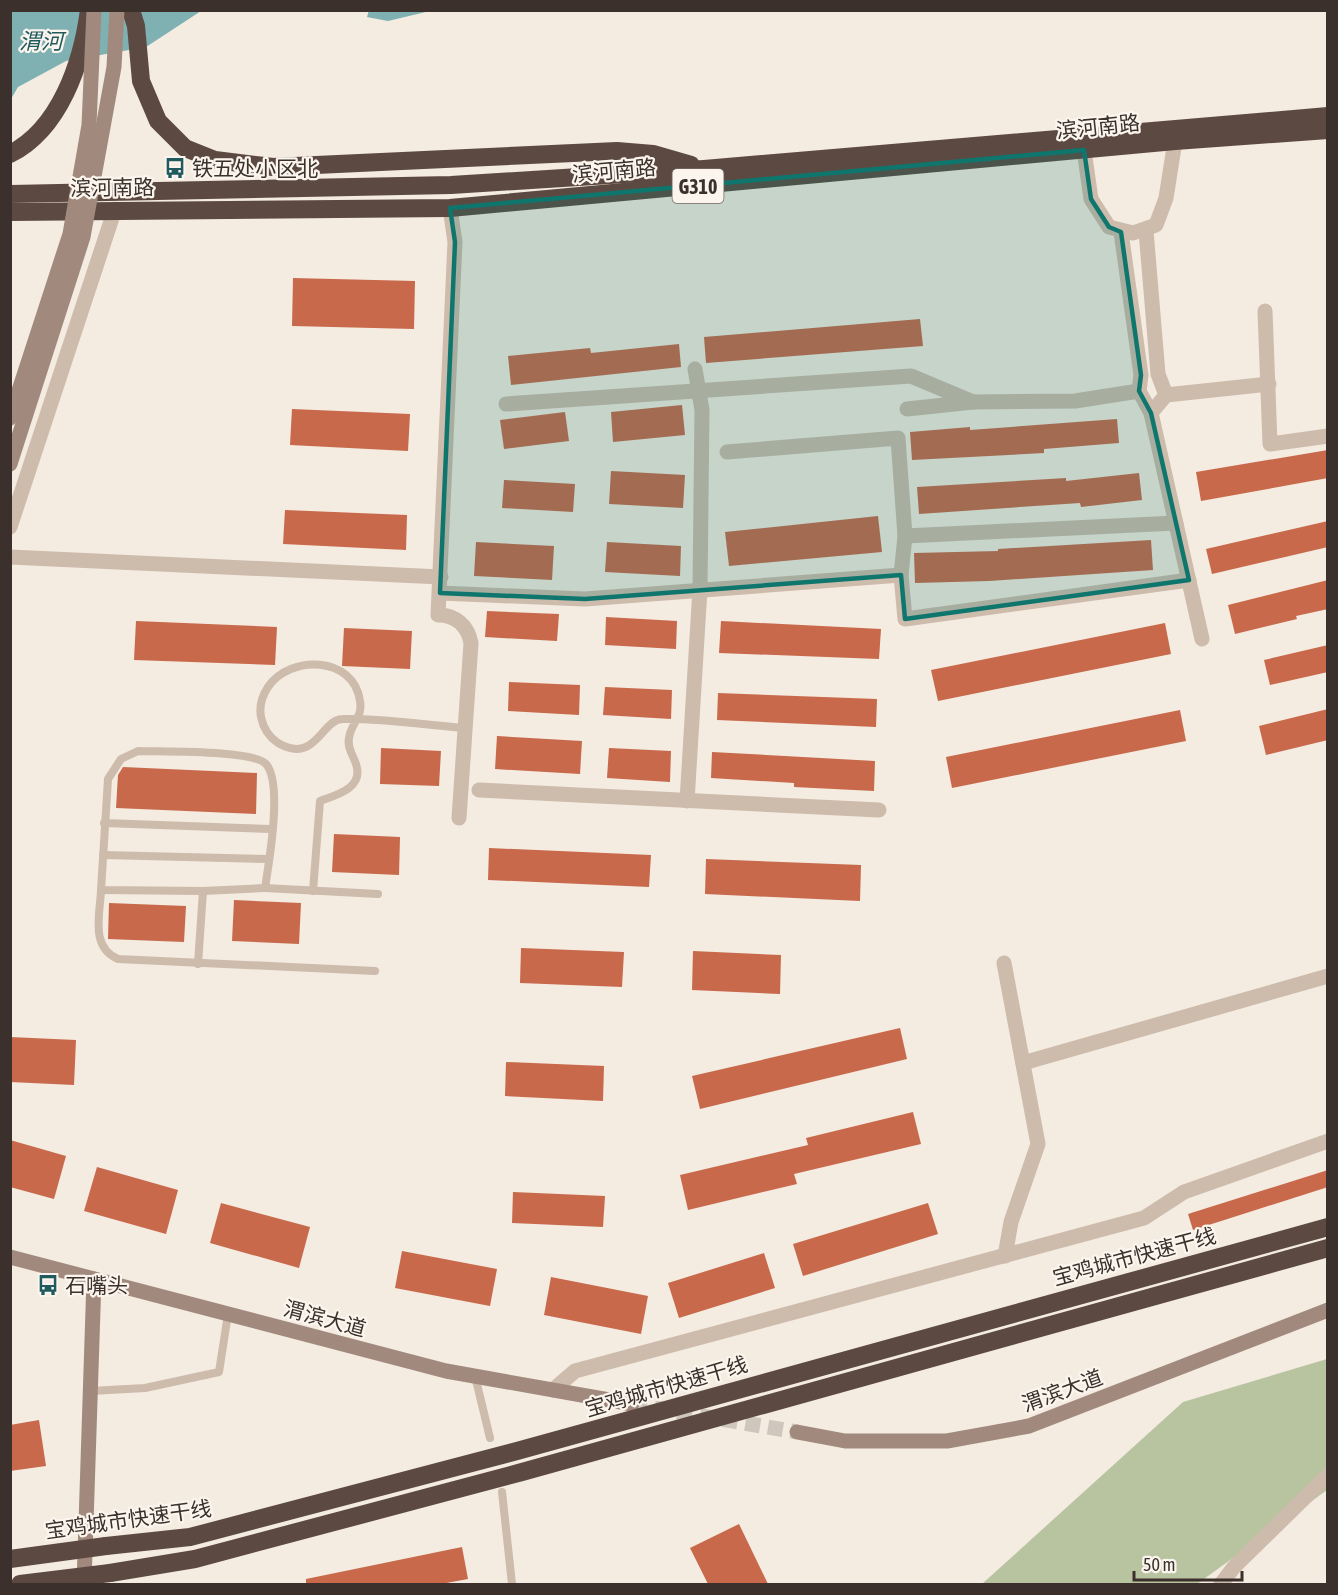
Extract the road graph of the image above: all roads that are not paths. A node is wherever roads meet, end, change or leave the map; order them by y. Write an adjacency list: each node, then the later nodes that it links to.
1 (89, 10): 9 (highway)
2 (94, 10): 27 (main road, bridge)
3 (117, 10): 30 (main road, bridge)
4 (131, 10): 10 (highway)
5 (1328, 116): 10 (highway, 滨河南路 / G310)
6 (1328, 130): 7 (highway, 滨河南路 / G310)
7 (1175, 141): 8 (highway, 滨河南路 / G310); 15 (street)
8 (1084, 150): 13 (highway, 滨河南路 / G310); 16 (street)
9 (10, 154)
10 (704, 169): 11 (highway, 滨河南路 / G310)
11 (67, 202): 12 (highway, 滨河南路 / G310); 14 (highway, 滨河南路 / G310)
12 (11, 203)
13 (450, 208): 14 (highway, 滨河南路 / G310); 37 (street)
14 (115, 209): 32 (street)
15 (1146, 231): 16 (street); 22 (street)
16 (1121, 232): 21 (street)
17 (1265, 311): 19 (street)
18 (695, 369): 20 (street)
19 (1269, 384): 22 (street); 28 (street)
20 (698, 389): 23 (street); 24 (street); 38 (street)
21 (1139, 391): 23 (street); 26 (street)
22 (1166, 395): 26 (street)
23 (973, 402): 25 (street)
24 (506, 404)
25 (907, 409)
26 (1151, 413): 31 (street)
27 (10, 418)
28 (1328, 436)
29 (727, 452): 33 (street)
30 (10, 464)
31 (1176, 523): 33 (street); 36 (street)
32 (10, 527)
33 (905, 536): 35 (street)
34 (10, 557): 37 (street)
35 (901, 575): 36 (street); 38 (street)
36 (1189, 580): 39 (street)
37 (440, 585): 38 (street); 41 (street)
38 (700, 588): 43 (street)
39 (1202, 639)
40 (359, 720): 40 (lane); 41 (lane); 53 (lane)
41 (465, 728): 45 (street)
42 (479, 790): 43 (street)
43 (687, 801): 44 (street)
44 (879, 810)
45 (459, 818)
46 (105, 824): 47 (lane); 47 (lane); 48 (lane)
47 (271, 829): 49 (lane)
48 (103, 855): 49 (lane); 51 (lane)
49 (269, 859): 50 (lane)
50 (265, 888): 52 (lane); 53 (lane)
51 (101, 890): 52 (lane); 56 (lane)
52 (203, 891): 56 (lane)
53 (313, 891): 54 (lane)
54 (378, 894)
55 (1004, 963): 59 (street)
56 (198, 964): 57 (lane)
57 (375, 971)
58 (1328, 976): 59 (street)
59 (1023, 1063): 63 (street)
60 (1328, 1141): 63 (street)
61 (1328, 1227): 76 (highway, 宝鸡城市快速干线, bridge)
62 (1328, 1248): 77 (highway, 宝鸡城市快速干线, bridge)
63 (1005, 1256): 69 (street)
64 (10, 1257): 65 (main road, 渭滨大道)
65 (94, 1280): 67 (main road, 渭滨大道); 70 (main road)
66 (1328, 1310): 72 (main road, 渭滨大道)
67 (228, 1314): 68 (main road, 渭滨大道); 70 (lane)
68 (475, 1376): 69 (main road, 渭滨大道); 73 (lane)
69 (553, 1390): 71 (main road, 渭滨大道)
70 (91, 1391): 78 (main road)
71 (632, 1404)
72 (797, 1432)
73 (490, 1438)
74 (1328, 1475): 80 (street)
75 (502, 1492): 79 (lane)
76 (10, 1559)
77 (20, 1584)
78 (84, 1584)
79 (512, 1584)
80 (1221, 1584)

